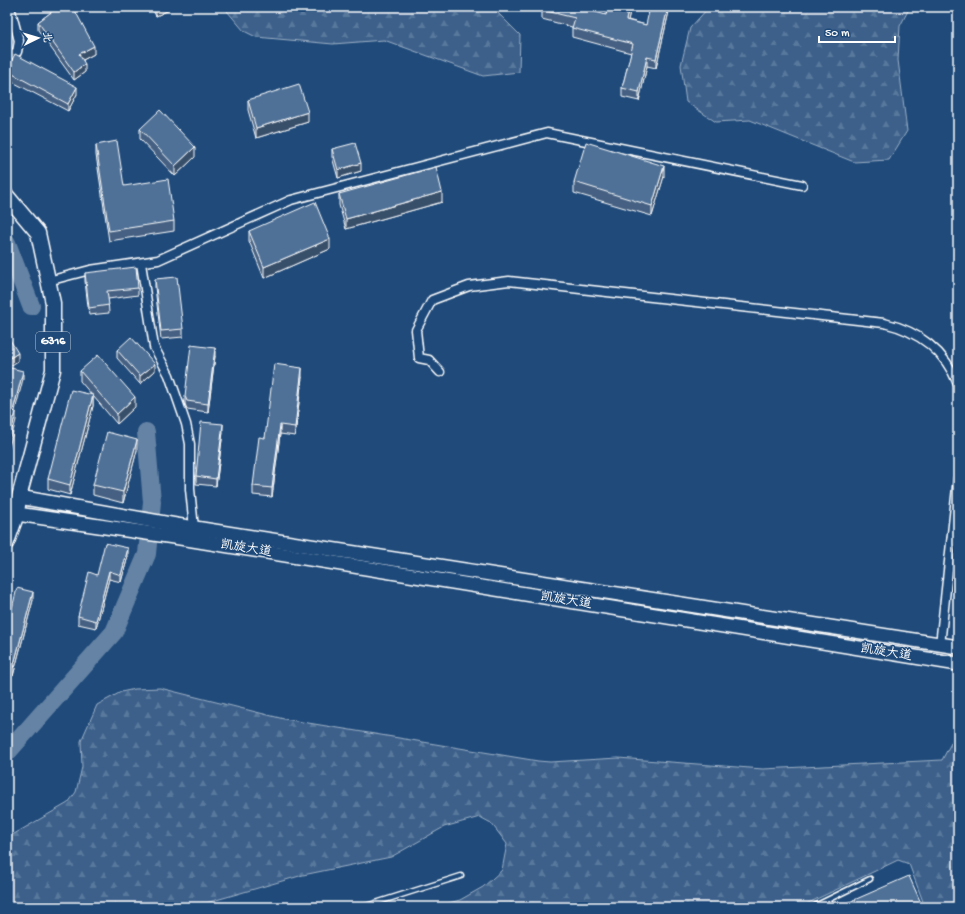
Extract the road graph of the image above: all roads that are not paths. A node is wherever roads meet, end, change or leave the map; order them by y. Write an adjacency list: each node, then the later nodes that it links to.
1 (10, 7): 2 (street)
2 (7, 56)
3 (802, 185): 5 (street)
4 (7, 196): 6 (highway, G316)
5 (141, 263): 6 (street); 12 (street)
6 (48, 281): 10 (highway, G316)
7 (440, 372): 8 (street)
8 (958, 384)
9 (958, 478): 15 (street)
10 (19, 497): 11 (highway, G316); 13 (main road)
11 (17, 514): 13 (main road); 14 (highway, G316)
12 (194, 528): 13 (main road, 凯旋大道); 15 (main road, 凯旋大道)
13 (175, 531): 17 (main road, 凯旋大道)
14 (7, 542)
15 (940, 645): 16 (main road, 凯旋大道)
16 (958, 647)
17 (958, 664)
18 (461, 876): 20 (lane)
19 (870, 879): 21 (lane)
20 (363, 907)
21 (813, 907)

